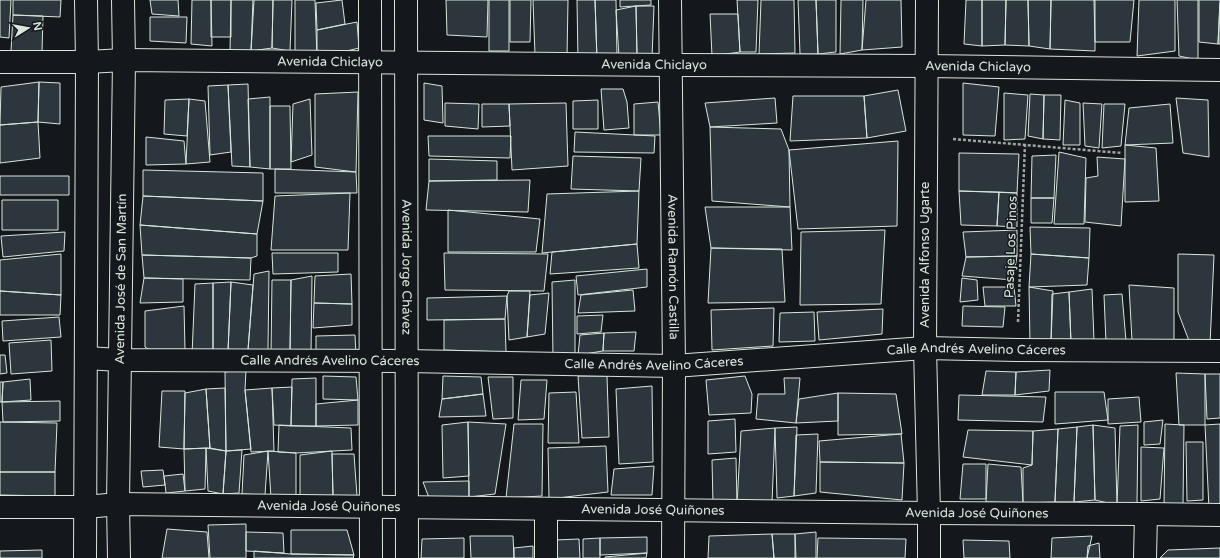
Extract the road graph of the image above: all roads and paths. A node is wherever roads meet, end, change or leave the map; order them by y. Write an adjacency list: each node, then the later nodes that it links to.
1 (86, 0): 9 (street)
2 (123, 0): 7 (street, Avenida José de San Martín)
3 (370, 0): 10 (street)
4 (406, 0): 11 (street, Avenida Jorge Chávez)
5 (670, 0): 12 (street, Avenida Ramón Castilla)
6 (927, 0): 13 (street, Avenida Alfonso Ugarte)
7 (124, 60): 9 (street, Avenida Chiclayo); 10 (street, Avenida Chiclayo); 22 (street, Avenida José de San Martín)
8 (0, 62): 9 (street, Avenida Chiclayo)
9 (87, 62): 21 (street)
10 (370, 62): 11 (street, Avenida Chiclayo); 23 (street)
11 (406, 63): 12 (street, Avenida Chiclayo); 24 (street, Avenida Jorge Chávez)
12 (670, 65): 13 (street, Avenida Chiclayo); 25 (street, Avenida Ramón Castilla)
13 (927, 66): 14 (street, Avenida Chiclayo); 15 (street, Avenida Alfonso Ugarte)
14 (1220, 70)
15 (926, 137): 16 (path); 18 (street, Avenida Alfonso Ugarte)
16 (1025, 144): 17 (path); 19 (path, Pasaje Los Pinos)
17 (1122, 153)
18 (925, 348): 19 (street, Calle Andrés Avelino Cáceres); 25 (street, Calle Andrés Avelino Cáceres); 33 (street, Avenida Alfonso Ugarte)
19 (1017, 350): 20 (street, Calle Andrés Avelino Cáceres)
20 (1220, 351)
21 (86, 358): 22 (street, Calle Andrés Avelino Cáceres); 28 (street)
22 (120, 360): 23 (street, Calle Andrés Avelino Cáceres); 26 (street, Avenida José de San Martín)
23 (371, 361): 24 (street, Calle Andrés Avelino Cáceres); 29 (street)
24 (407, 361): 25 (street, Calle Andrés Avelino Cáceres); 30 (street, Avenida Jorge Chávez)
25 (674, 366): 32 (street, Avenida Ramón Castilla)
26 (118, 504): 28 (street, Avenida José Quiñones); 29 (street, Avenida José Quiñones); 37 (street, Avenida José de San Martín)
27 (0, 507): 28 (street, Avenida José Quiñones)
28 (86, 507): 36 (street)
29 (371, 507): 30 (street, Avenida José Quiñones); 38 (street)
30 (407, 507): 31 (street, Avenida José Quiñones); 39 (street, Avenida Jorge Chávez)
31 (546, 509): 32 (street, Avenida José Quiñones); 40 (street)
32 (673, 510): 33 (street, Avenida José Quiñones); 41 (street, Avenida Ramón Castilla)
33 (929, 513): 34 (street, Avenida José Quiñones); 42 (street, Avenida Alfonso Ugarte)
34 (1146, 514): 35 (street, Avenida José Quiñones); 43 (street)
35 (1220, 515)
36 (85, 558)
37 (119, 558)
38 (371, 558)
39 (407, 558)
40 (546, 558)
41 (673, 558)
42 (928, 558)
43 (1146, 558)

